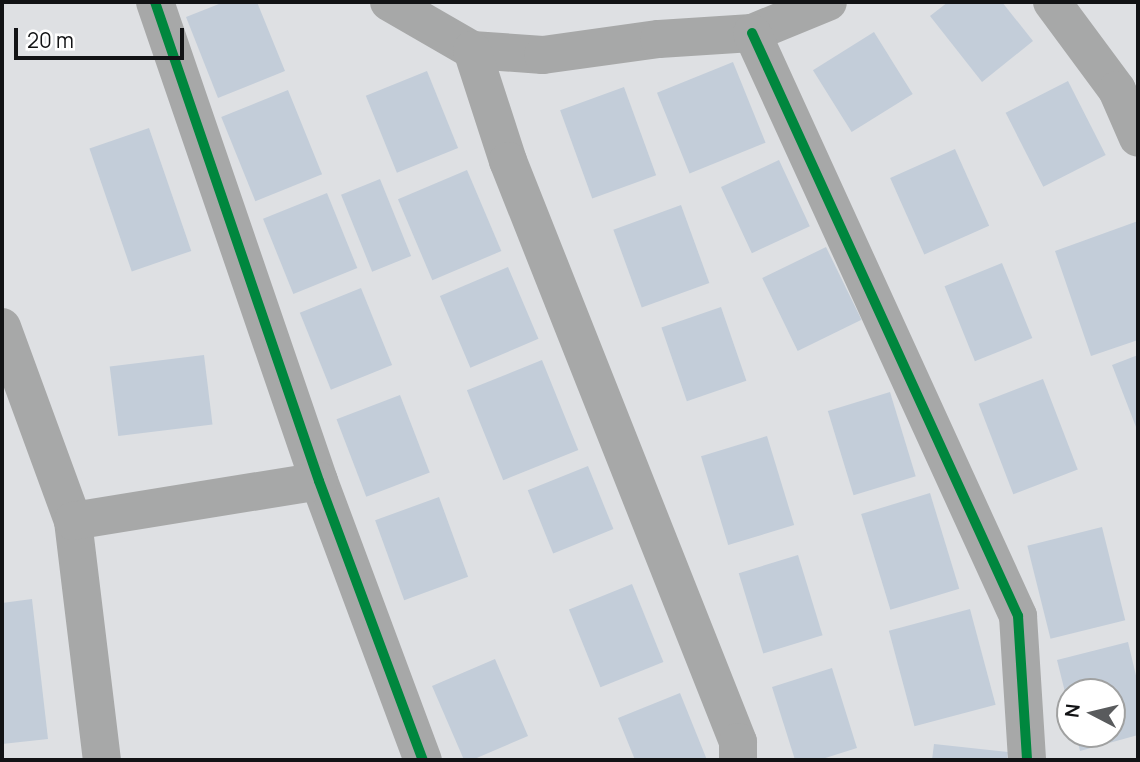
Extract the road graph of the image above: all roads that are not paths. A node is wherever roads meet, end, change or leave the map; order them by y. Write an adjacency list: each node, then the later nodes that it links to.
1 (155, 2): 9 (street)
2 (389, 2): 6 (street)
3 (828, 2): 5 (street)
4 (1052, 2): 7 (street)
5 (751, 33): 6 (street); 14 (street)
6 (472, 50): 13 (street)
7 (1138, 138)
8 (2, 327): 10 (street)
9 (319, 481): 10 (street); 12 (street)
10 (73, 521): 11 (street)
11 (102, 760)
12 (423, 760)
13 (738, 760)
14 (1027, 760)

